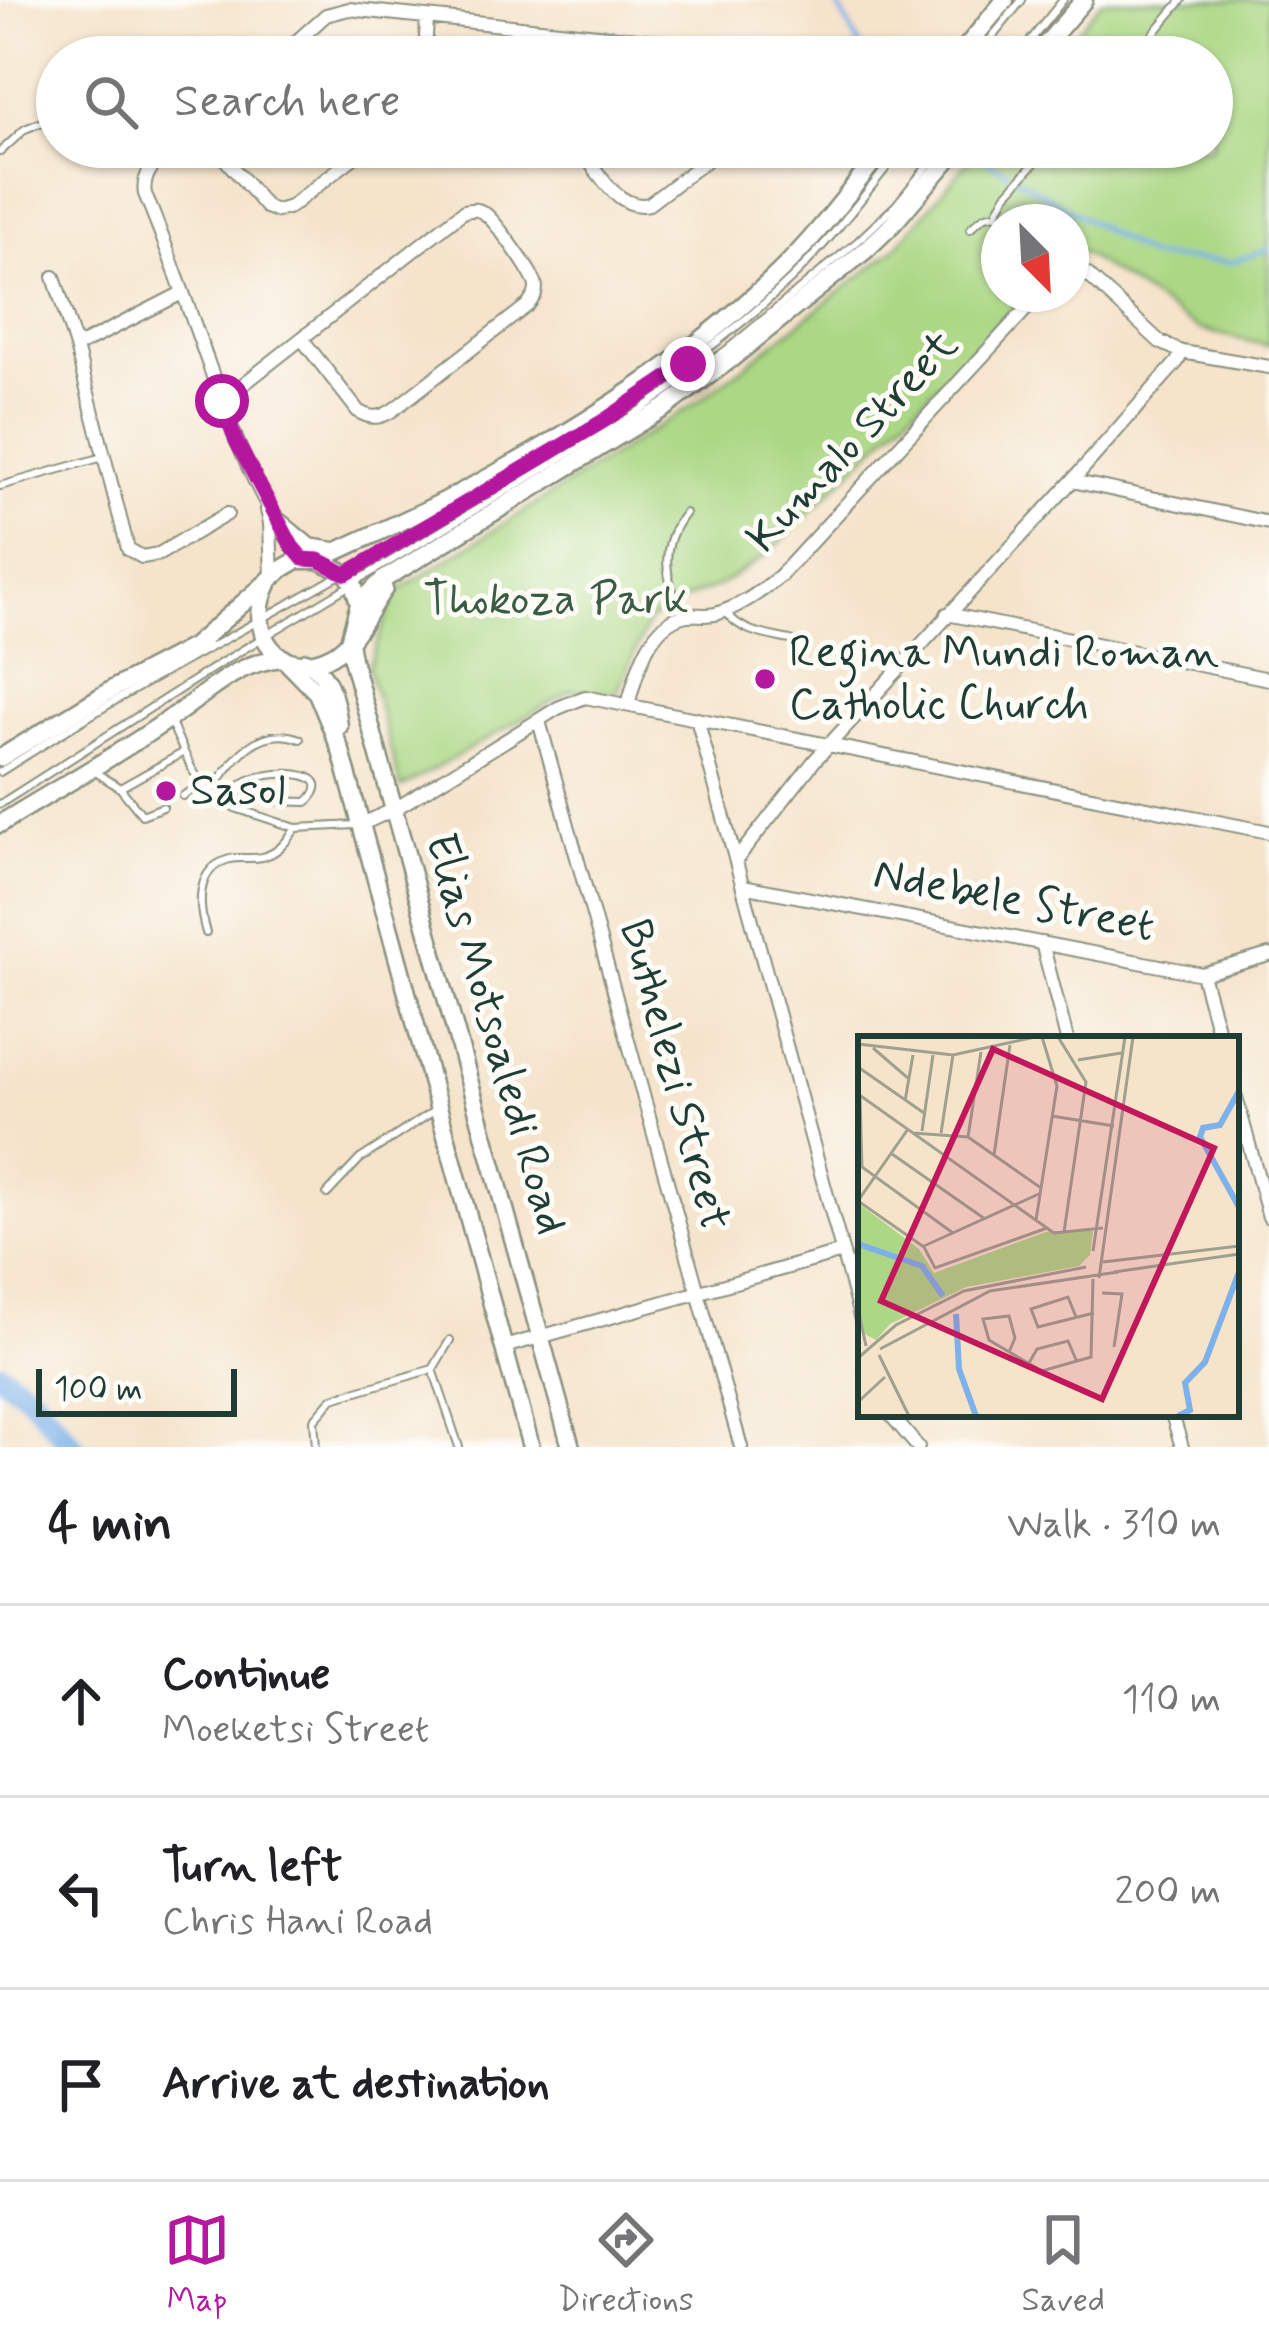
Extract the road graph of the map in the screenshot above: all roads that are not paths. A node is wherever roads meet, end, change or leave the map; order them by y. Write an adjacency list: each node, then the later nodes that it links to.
1 (1005, 0): 12 (main road)
2 (1022, 0): 13 (lane)
3 (1063, 0): 14 (lane)
4 (1084, 0): 15 (main road)
5 (1182, 0): 16 (lane)
6 (428, 17): 7 (street); 8 (street); 9 (street)
7 (550, 30): 10 (street); 11 (street)
8 (301, 36)
9 (427, 36)
10 (549, 36)
11 (604, 36)
12 (975, 36)
13 (993, 36)
14 (1034, 36)
15 (1053, 36)
16 (1152, 36)
17 (36, 125): 18 (lane)
18 (0, 152)
19 (149, 168): 33 (street)
20 (232, 168): 21 (street)
21 (340, 168)
22 (596, 168): 23 (street)
23 (696, 168)
24 (877, 168): 48 (main road)
25 (880, 168): 52 (lane)
26 (934, 168): 50 (main road); 52 (lane)
27 (1030, 168): 28 (lane)
28 (1002, 204)
29 (981, 219): 30 (lane)
30 (970, 229)
31 (1089, 276): 37 (street)
32 (54, 277): 36 (street)
33 (182, 293): 36 (street); 39 (street)
34 (1023, 312): 55 (street, Kumalo Street)
35 (302, 339): 35 (street); 39 (street)
36 (76, 347): 40 (street)
37 (1182, 352): 38 (street); 41 (street)
38 (1269, 367)
39 (222, 401): 43 (street)
40 (103, 457): 42 (lane); 45 (street)
41 (1072, 481): 47 (street); 56 (street)
42 (0, 486)
43 (264, 497): 46 (street); 51 (street)
44 (686, 513): 57 (lane)
45 (227, 514)
46 (279, 522): 48 (main road); 49 (street)
47 (1269, 523)
48 (338, 550): 49 (main road)
49 (311, 560): 51 (main road); 52 (main road)
50 (409, 564): 54 (main road); 59 (main road)
51 (272, 578): 53 (main road); 61 (main road)
52 (350, 579): 54 (main road); 58 (lane); 58 (lane)
53 (260, 602): 58 (main road); 61 (main road)
54 (359, 604): 59 (main road)
55 (725, 610): 57 (street, Kumalo Street); 60 (lane)
56 (947, 614): 64 (street); 70 (street)
57 (684, 615): 65 (street)
58 (261, 630): 62 (main road); 75 (lane); 80 (lane)
59 (349, 641): 63 (main road); 83 (main road, Elias Motsoaledi Road)
60 (794, 641)
61 (194, 646): 73 (main road)
62 (284, 658): 63 (main road); 67 (main road); 71 (main road, Elias Motsoaledi Road)
63 (306, 662): 71 (main road, Elias Motsoaledi Road)
64 (1269, 679)
65 (628, 705): 66 (street); 68 (street)
66 (697, 719): 70 (street); 88 (street)
67 (169, 720): 72 (lane); 74 (main road)
68 (538, 721): 83 (street); 102 (street, Buthelezi Street)
69 (300, 739): 78 (lane)
70 (829, 746): 87 (street); 88 (street)
71 (340, 751): 85 (main road, Elias Motsoaledi Road)
72 (184, 752): 76 (lane); 77 (lane)
73 (0, 758)
74 (90, 768): 77 (lane); 84 (main road)
75 (0, 772)
76 (202, 784): 78 (lane); 79 (lane)
77 (120, 788): 81 (lane)
78 (211, 792): 82 (lane)
79 (183, 796)
80 (0, 804)
81 (163, 807)
82 (231, 807): 82 (lane); 86 (lane)
83 (395, 809): 85 (street); 96 (main road, Elias Motsoaledi Road)
84 (0, 824)
85 (360, 825): 86 (lane); 97 (main road, Elias Motsoaledi Road)
86 (296, 828): 90 (lane)
87 (1269, 832)
88 (736, 860): 89 (street)
89 (743, 886): 91 (street, Ndebele Street); 101 (street)
90 (206, 933)
91 (1042, 944): 93 (street, Ndebele Street); 94 (street)
92 (1269, 955): 93 (street, Ndebele Street)
93 (1202, 974): 95 (street)
94 (1066, 1036)
95 (1219, 1036)
96 (468, 1070): 97 (main road); 104 (main road, Elias Motsoaledi Road)
97 (436, 1103): 99 (lane); 106 (main road, Elias Motsoaledi Road)
98 (1239, 1108): 100 (street)
99 (327, 1194)
100 (1269, 1217)
101 (842, 1252): 102 (street); 103 (street)
102 (697, 1294): 104 (street); 114 (street, Buthelezi Street)
103 (858, 1309)
104 (541, 1336): 106 (street); 113 (main road, Elias Motsoaledi Road)
105 (451, 1340): 107 (lane)
106 (504, 1347): 112 (main road, Elias Motsoaledi Road)
107 (433, 1369): 110 (lane); 111 (lane)
108 (893, 1417): 115 (street)
109 (1173, 1417): 116 (street)
110 (316, 1447)
111 (458, 1447)
112 (531, 1447)
113 (571, 1447)
114 (741, 1447)
115 (918, 1447)
116 (1182, 1447)

